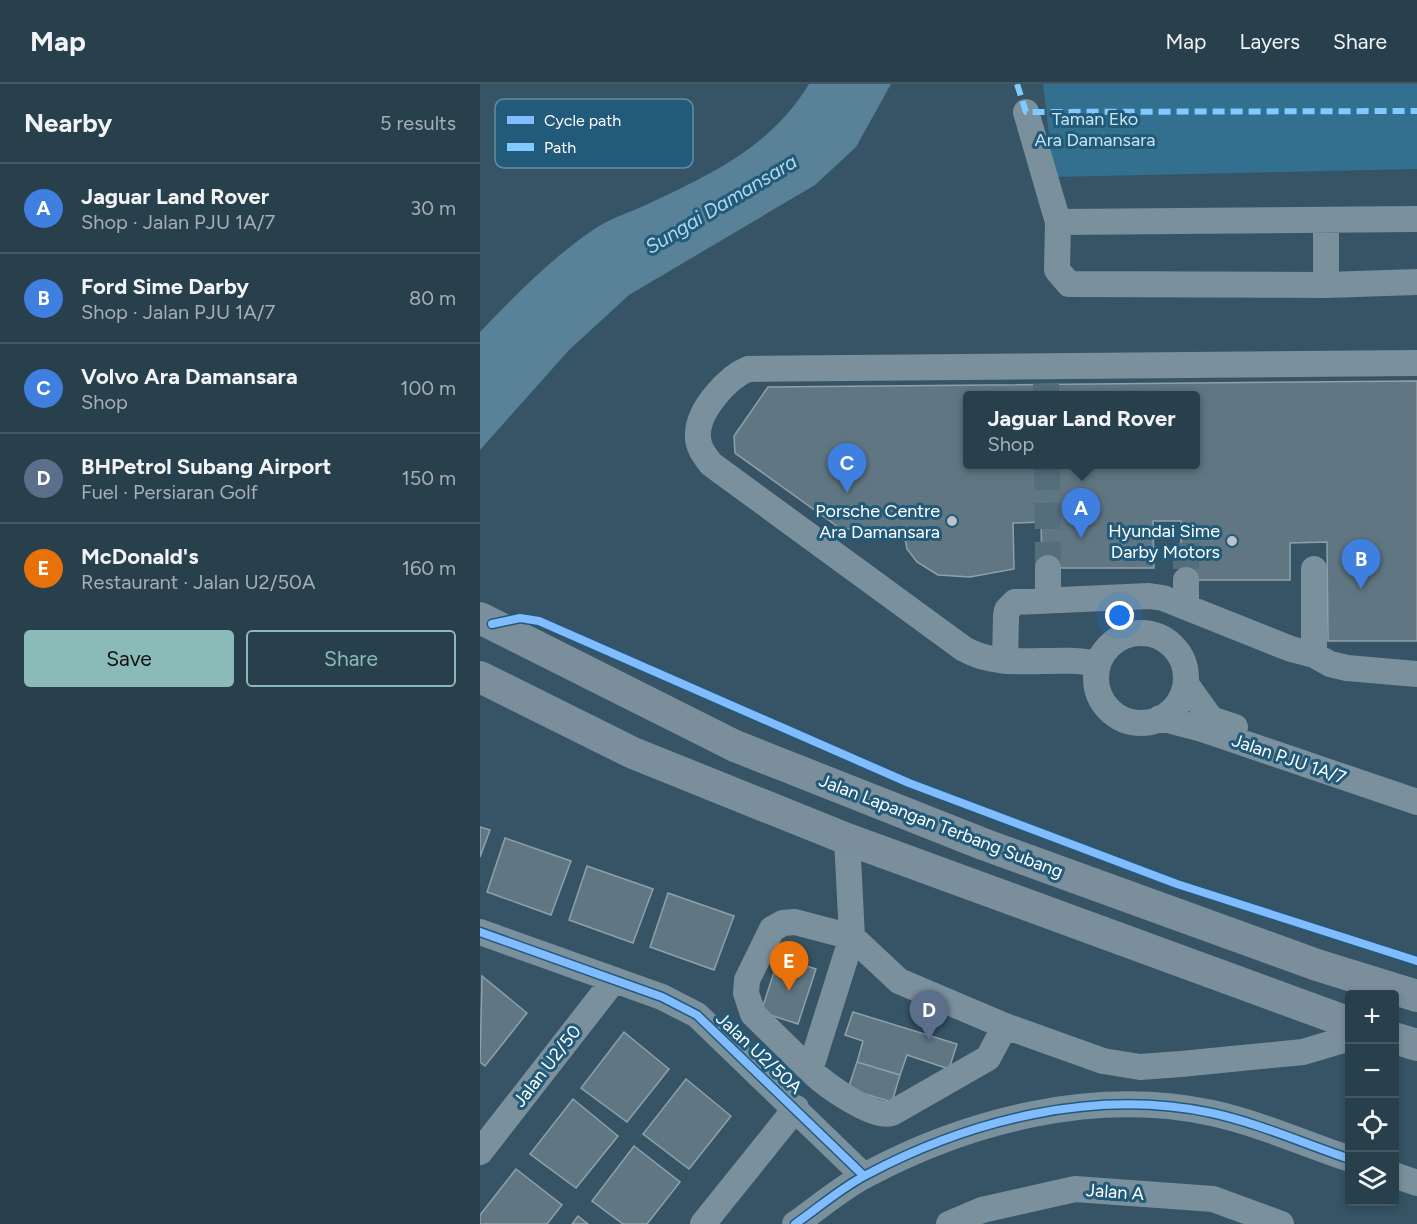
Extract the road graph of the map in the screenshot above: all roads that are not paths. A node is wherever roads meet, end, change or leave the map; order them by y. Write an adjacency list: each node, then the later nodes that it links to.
1 (1026, 112): 4 (street)
2 (1417, 219): 3 (street)
3 (1326, 220): 4 (street); 6 (street)
4 (1058, 222): 6 (street)
5 (1417, 282): 6 (street)
6 (1326, 285)
7 (1417, 363): 15 (street)
8 (1048, 568): 11 (street)
9 (1314, 569): 14 (street)
10 (1186, 580): 12 (street)
11 (1048, 600): 12 (street); 15 (street)
12 (1186, 606): 14 (street)
13 (480, 618): 27 (main road, Jalan Lapangan Terbang Subang)
14 (1314, 655): 17 (street)
15 (1005, 661): 16 (street)
16 (1098, 664): 19 (street); 20 (street)
17 (1417, 674)
18 (480, 677): 23 (main road)
19 (1186, 684): 20 (street); 21 (street, Jalan PJU 1A/7)
20 (1160, 718): 22 (street, Jalan PJU 1A/7)
21 (1417, 789)
22 (1417, 802)
23 (847, 838): 25 (street); 28 (main road)
24 (480, 932): 26 (street, Jalan U2/50A)
25 (852, 937): 29 (street); 33 (street); 33 (street)
26 (614, 980): 34 (street, Jalan U2/50A); 35 (street, Jalan U2/50)
27 (1417, 996)
28 (1345, 1021)
29 (1005, 1026): 30 (street); 33 (street)
30 (1345, 1039)
31 (1399, 1039): 32 (main road)
32 (1417, 1045)
33 (810, 1070)
34 (796, 1108): 37 (street, Jalan U2/50A); 40 (street)
35 (480, 1152)
36 (1345, 1157): 37 (street)
37 (864, 1176): 41 (street)
38 (1399, 1176): 39 (street)
39 (1417, 1183)
40 (703, 1224)
41 (795, 1224)
42 (949, 1224): 43 (street, Jalan A)
43 (1281, 1224)

